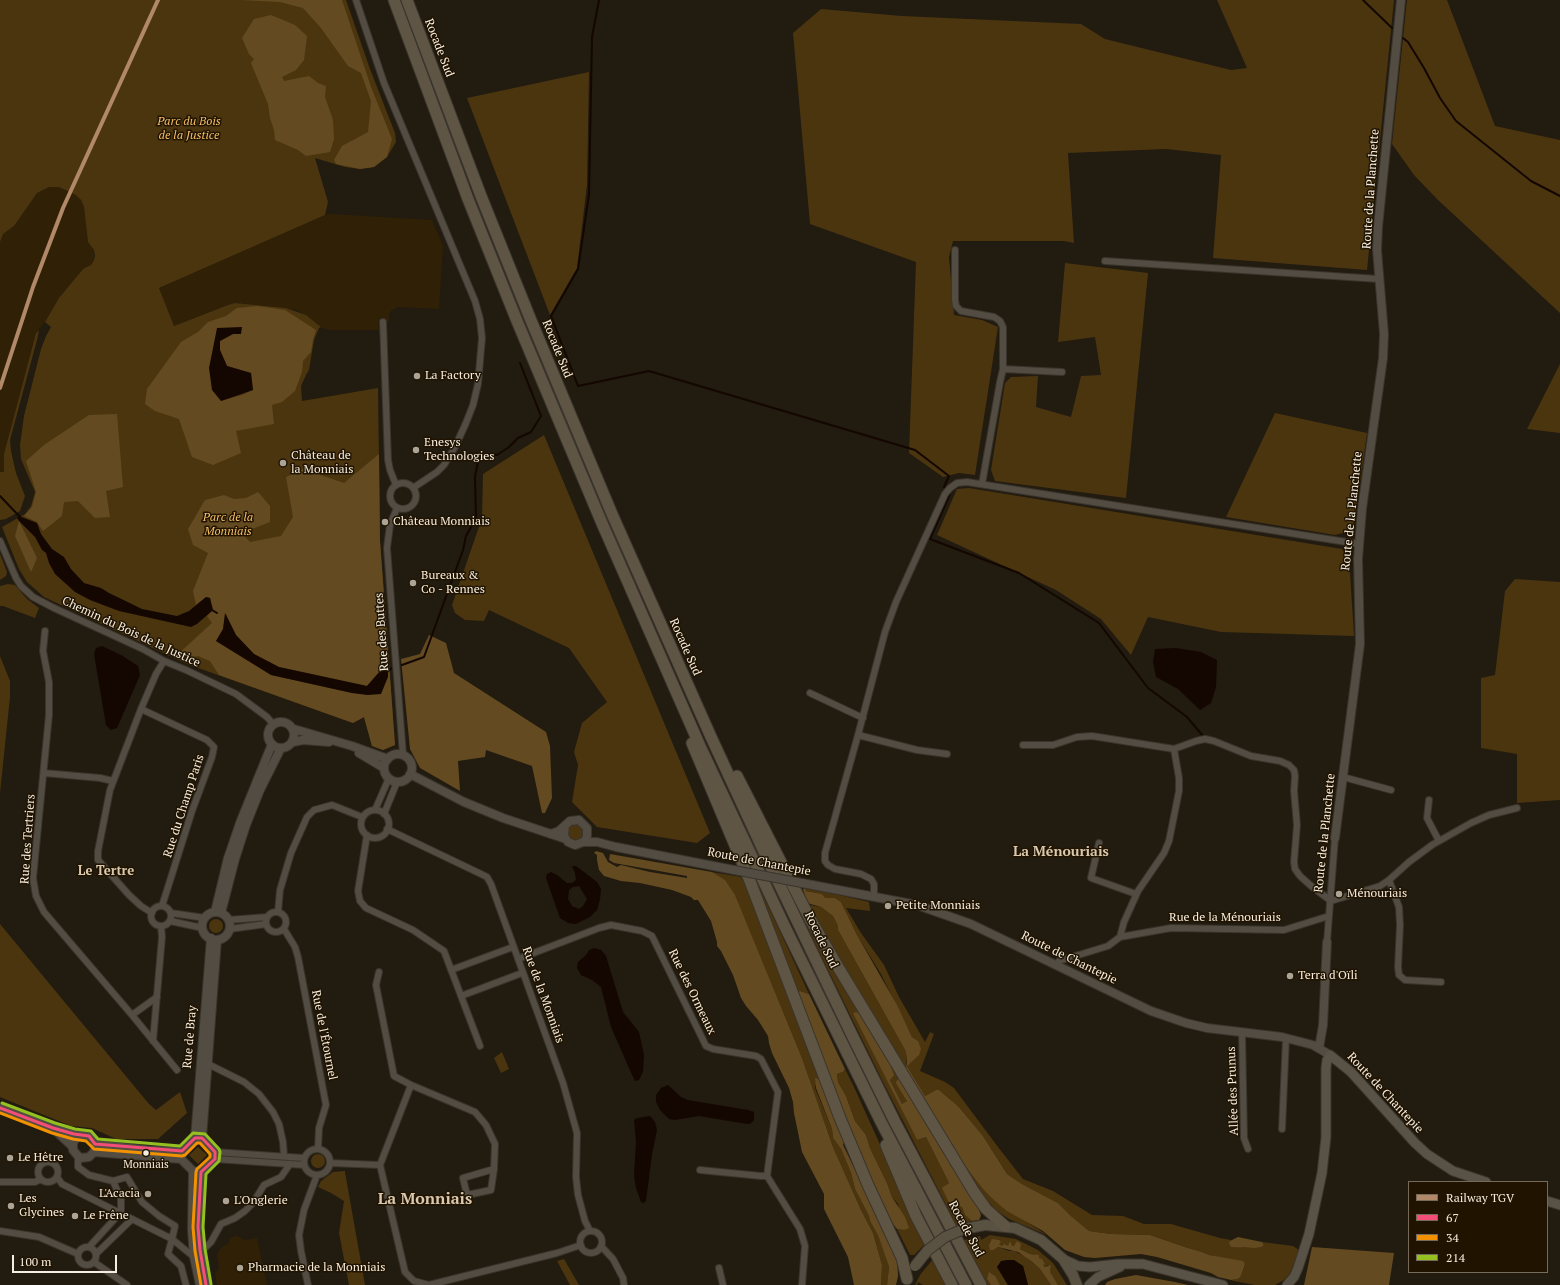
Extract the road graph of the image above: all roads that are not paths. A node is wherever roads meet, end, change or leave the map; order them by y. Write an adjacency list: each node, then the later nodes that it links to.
1 (356, 0): 13 (street)
2 (394, 0): 21 (highway)
3 (407, 0): 26 (highway, Rocade Sud)
4 (1401, 0): 7 (street, Route de la Planchette)
5 (955, 250): 9 (street)
6 (1105, 261): 7 (street)
7 (1379, 279): 16 (street, Route de la Planchette)
8 (384, 322): 12 (street)
9 (1003, 369): 10 (street); 11 (street)
10 (1062, 372)
11 (982, 484): 16 (street); 22 (street)
12 (396, 485): 13 (street); 14 (street)
13 (413, 488): 14 (street)
14 (397, 508): 33 (street, Rue des Buttes)
15 (0, 541): 18 (street, Chemin du Bois de la Justice)
16 (1359, 544): 38 (street, Route de la Planchette)
17 (45, 631): 36 (street, Rue des Tertriers)
18 (164, 661): 20 (street); 23 (street, Chemin du Bois de la Justice)
19 (810, 693): 22 (street)
20 (141, 708): 40 (street); 62 (street, Rue du Champ Paris)
21 (683, 708): 99 (highway); 144 (highway)
22 (862, 718): 25 (street)
23 (273, 724): 24 (street); 28 (street)
24 (294, 729): 27 (street); 34 (street)
25 (858, 735): 32 (street); 60 (street)
26 (711, 737): 130 (highway); 155 (highway, Rocade Sud)
27 (292, 742): 30 (street); 35 (street)
28 (272, 744): 30 (street); 66 (street)
29 (1022, 745): 31 (street)
30 (281, 748): 66 (street)
31 (1174, 749): 59 (street); 61 (street)
32 (947, 754)
33 (403, 756): 34 (street); 37 (street)
34 (388, 759): 35 (street)
35 (384, 768): 39 (street)
36 (44, 773): 40 (street); 88 (street, Rue des Tertriers)
37 (410, 774): 39 (street); 50 (street)
38 (1342, 777): 41 (street); 52 (street, Route de la Planchette)
39 (393, 780): 44 (street); 45 (street)
40 (113, 781): 63 (street)
41 (1391, 790)
42 (1429, 800): 54 (street)
43 (1517, 808): 54 (street)
44 (376, 810): 45 (street); 46 (street)
45 (384, 814): 48 (street)
46 (362, 817): 51 (street); 65 (street)
47 (565, 826): 49 (street); 50 (street); 53 (street)
48 (387, 829): 51 (street); 79 (street, Rue de la Monniais)
49 (588, 832): 55 (street); 56 (street)
50 (551, 834): 53 (street)
51 (367, 835): 82 (street)
52 (1335, 838): 61 (street, Route de la Planchette)
53 (566, 839): 55 (street)
54 (1439, 841): 58 (street)
55 (583, 842): 56 (street, Route de Chantepie)
56 (597, 842): 60 (street, Route de Chantepie, bridge)
57 (1099, 843): 59 (street)
58 (1389, 880): 61 (street); 85 (street)
59 (1136, 894): 76 (street)
60 (874, 896): 81 (street, Route de Chantepie)
61 (1330, 901): 67 (street, Route de la Planchette)
62 (162, 906): 63 (street); 64 (street)
63 (152, 912): 72 (street)
64 (171, 912): 68 (street); 71 (street)
65 (278, 912): 70 (street); 75 (street)
66 (218, 913): 68 (street); 69 (street)
67 (1329, 916): 76 (street, Rue de la Ménouriais); 78 (street, Route de la Planchette)
68 (205, 918): 73 (street)
69 (228, 920): 70 (street); 74 (street)
70 (266, 920): 74 (street); 75 (street)
71 (170, 921): 72 (street); 73 (street)
72 (161, 926): 87 (street)
73 (203, 928): 77 (street)
74 (230, 929): 77 (street)
75 (284, 929): 106 (street, Rue de l'Étournel)
76 (1120, 937): 81 (street, Rue de la Ménouriais)
77 (214, 939): 95 (street, Rue de Bray); 103 (street, Rue de Bray)
78 (1327, 942): 93 (street, Route de la Planchette)
79 (513, 947): 80 (street, Rue de la Monniais); 82 (street)
80 (518, 959): 84 (street, Rue de la Monniais); 120 (street, Rue des Ormeaux)
81 (1057, 965): 89 (street, Route de Chantepie)
82 (452, 970): 86 (street)
83 (379, 972): 97 (street)
84 (522, 972): 86 (street); 132 (street, Rue de la Monniais)
85 (1441, 982)
86 (461, 996): 92 (street)
87 (157, 997): 88 (street); 91 (street)
88 (132, 1015): 91 (street, Rue des Tertriers)
89 (1242, 1032): 90 (street, Route de Chantepie); 107 (street, Allée des Prunus)
90 (1286, 1038): 93 (street, Route de Chantepie); 101 (street)
91 (153, 1041): 96 (street, Rue des Tertriers)
92 (480, 1046)
93 (1319, 1048): 94 (street, Route de Chantepie)
94 (1330, 1054): 123 (main road, Route de Chantepie); 159 (main road)
95 (208, 1064): 103 (street, Rue de Bray); 111 (street)
96 (177, 1070)
97 (411, 1085): 115 (street); 116 (street)
98 (0, 1108): 100 (street)
99 (881, 1122): 153 (highway); 154 (highway)
100 (53, 1128): 102 (street); 104 (street)
101 (1282, 1129)
102 (82, 1135): 104 (street); 105 (street)
103 (199, 1138): 108 (street); 109 (street)
104 (73, 1147): 110 (street)
105 (95, 1148): 108 (street); 110 (street)
106 (318, 1149): 112 (street); 113 (street)
107 (1248, 1149)
108 (182, 1155): 118 (street)
109 (215, 1155): 111 (street); 114 (street); 118 (street)
110 (78, 1156): 125 (street)
111 (284, 1156): 112 (street)
112 (304, 1162): 114 (street); 119 (street)
113 (330, 1163): 115 (street); 119 (street)
114 (290, 1164): 139 (street)
115 (380, 1165): 134 (street)
116 (494, 1168): 116 (street)
117 (700, 1170): 120 (street)
118 (197, 1172): 139 (street)
119 (317, 1174): 149 (street)
120 (767, 1176): 152 (street)
121 (57, 1177): 122 (street); 122 (street); 128 (street)
122 (41, 1179): 124 (street)
123 (1483, 1181)
124 (0, 1182)
125 (113, 1182): 128 (street); 133 (street)
126 (1548, 1201): 127 (main road)
127 (1560, 1205)
128 (121, 1212): 129 (street); 136 (street)
129 (132, 1220): 133 (street); 138 (street)
130 (1005, 1226): 140 (main road); 144 (main road, bridge)
131 (0, 1230): 137 (street)
132 (590, 1231): 134 (street); 135 (street)
133 (172, 1239): 139 (street); 146 (street)
134 (581, 1245): 135 (street)
135 (601, 1246): 150 (street)
136 (89, 1247): 137 (street); 138 (street)
137 (78, 1254): 141 (street)
138 (96, 1254): 141 (street)
139 (197, 1254): 147 (street); 148 (street)
140 (1063, 1259): 142 (main road); 156 (main road)
141 (94, 1262): 145 (street)
142 (1129, 1264): 157 (main road); 158 (main road)
143 (719, 1268): 151 (street)
144 (906, 1282)
145 (128, 1285)
146 (186, 1285)
147 (200, 1285)
148 (206, 1285)
149 (308, 1285)
150 (624, 1285)
151 (724, 1285)
152 (802, 1285)
153 (952, 1285)
154 (966, 1285)
155 (981, 1285)
156 (1078, 1285)
157 (1089, 1285)
158 (1223, 1285)
159 (1287, 1285)

